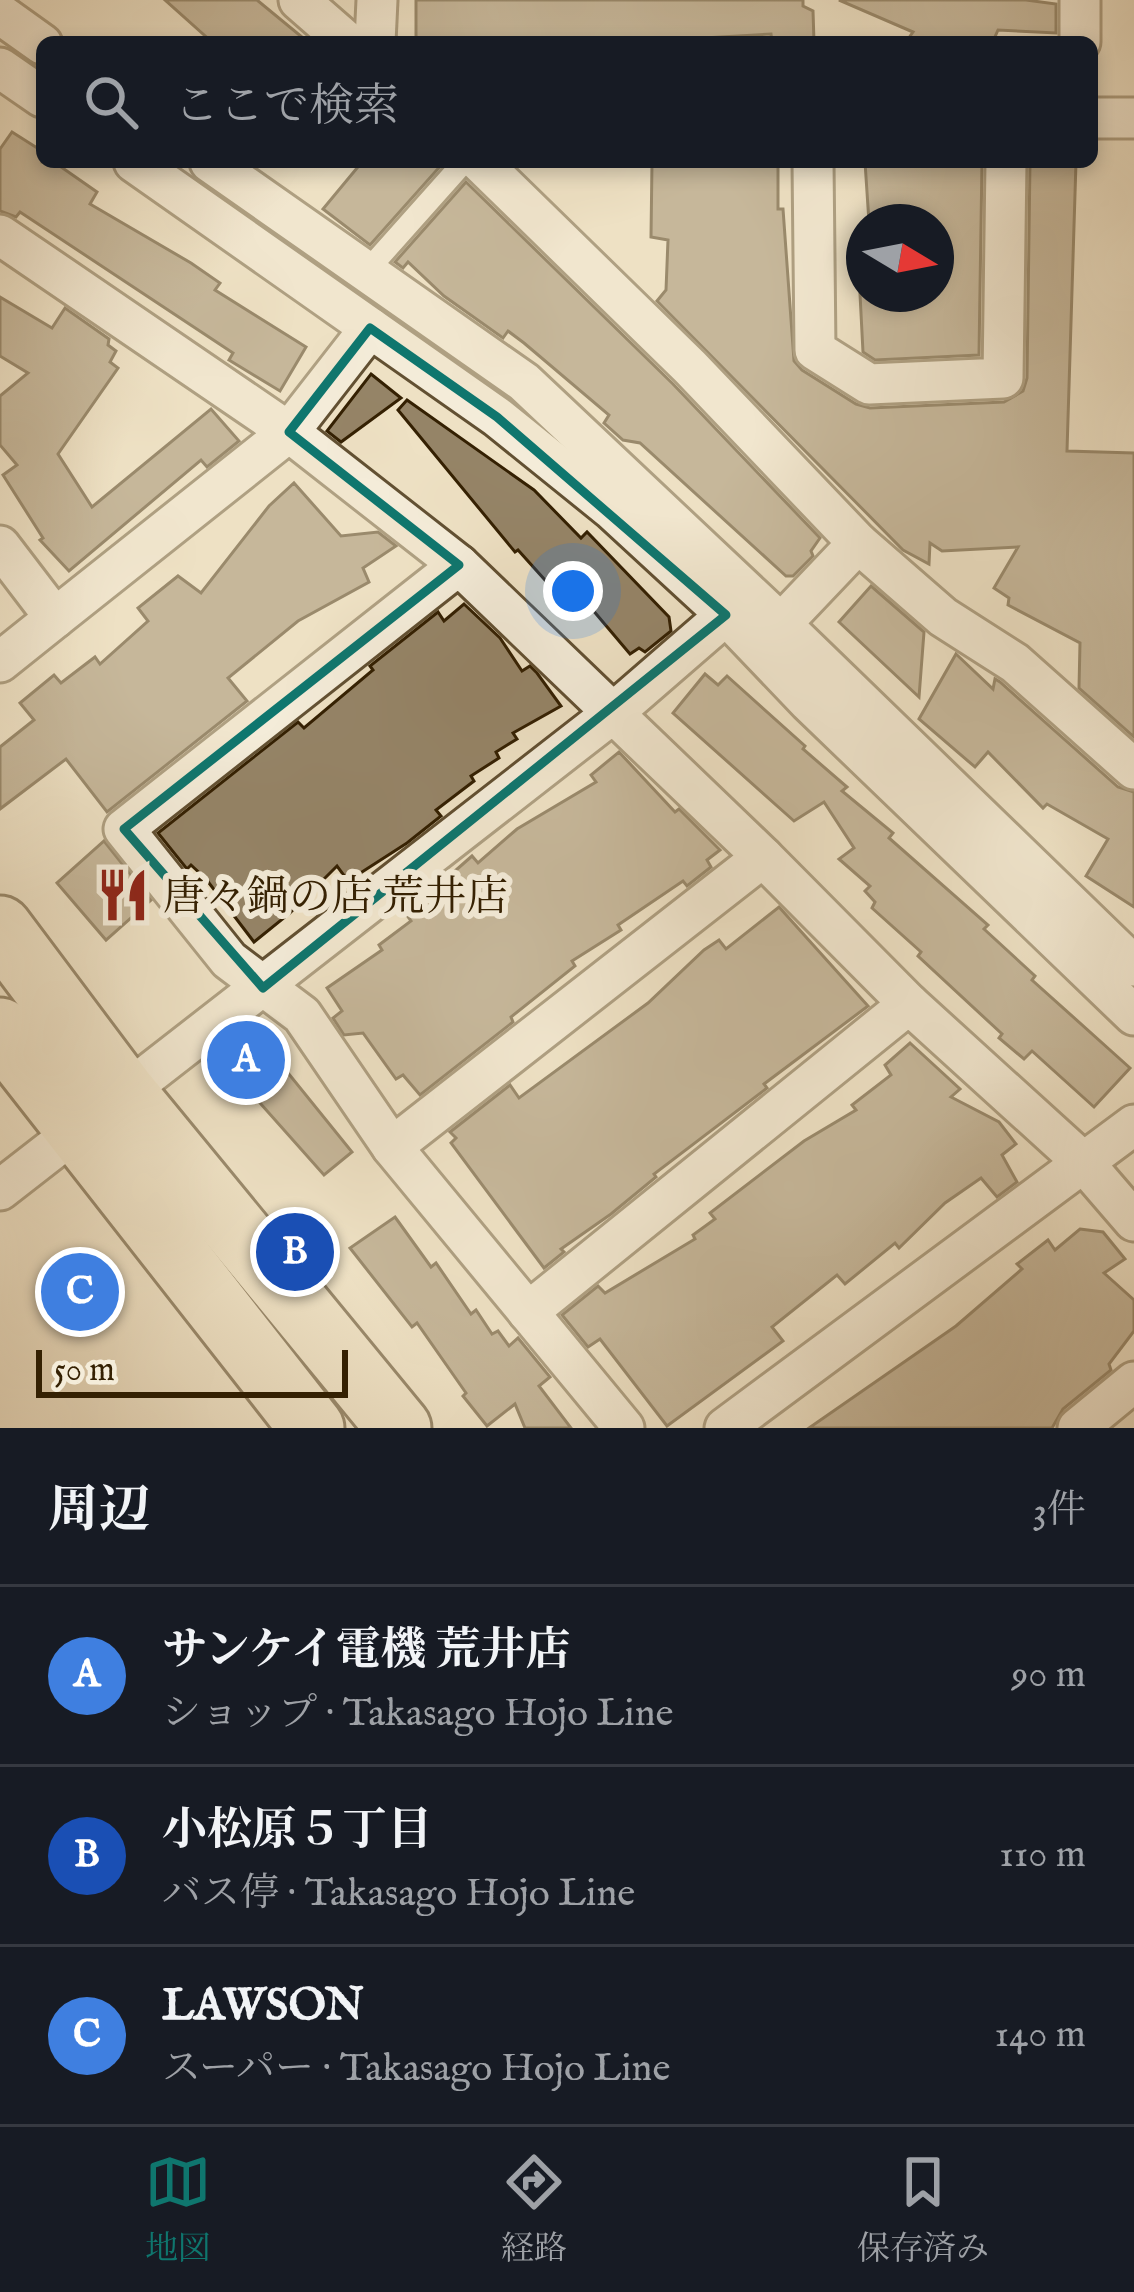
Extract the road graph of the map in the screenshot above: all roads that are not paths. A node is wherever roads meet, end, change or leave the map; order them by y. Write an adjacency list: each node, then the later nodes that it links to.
1 (299, 0): 5 (street)
2 (377, 0): 6 (street)
3 (1080, 0): 7 (street)
4 (0, 14): 8 (street)
5 (339, 36)
6 (375, 36)
7 (1080, 36)
8 (36, 40)
9 (0, 68): 10 (street)
10 (36, 93)
11 (1098, 118): 12 (street)
12 (1134, 118)
13 (143, 168): 21 (street)
14 (219, 168): 20 (street)
15 (459, 168): 20 (lane)
16 (486, 168): 23 (street)
17 (813, 168): 18 (street)
18 (1006, 168)
19 (0, 235): 22 (street)
20 (366, 272): 28 (street)
21 (370, 328): 22 (street); 26 (street)
22 (289, 432): 25 (street); 27 (street)
23 (858, 543): 28 (street); 31 (street)
24 (0, 546): 27 (street)
25 (459, 565): 30 (street); 35 (street)
26 (726, 615): 30 (street); 37 (street)
27 (55, 618): 29 (street)
28 (782, 623): 34 (street)
29 (0, 662)
30 (613, 713): 32 (street); 35 (street)
31 (1134, 769)
32 (763, 857): 36 (street); 41 (street)
33 (0, 928): 39 (main road)
34 (1134, 966)
35 (262, 988): 39 (street); 41 (street)
36 (909, 1004): 42 (street); 45 (street)
37 (1134, 1015)
38 (0, 1030): 39 (main road)
39 (100, 1110): 43 (street); 47 (main road); 48 (main road)
40 (1134, 1125): 42 (street)
41 (392, 1147): 45 (street)
42 (1084, 1162): 44 (street); 50 (street)
43 (0, 1190)
44 (1134, 1221)
45 (528, 1312): 49 (street)
46 (1134, 1382): 51 (street)
47 (312, 1428)
48 (398, 1428)
49 (624, 1428)
50 (724, 1428)
51 (1078, 1428)

